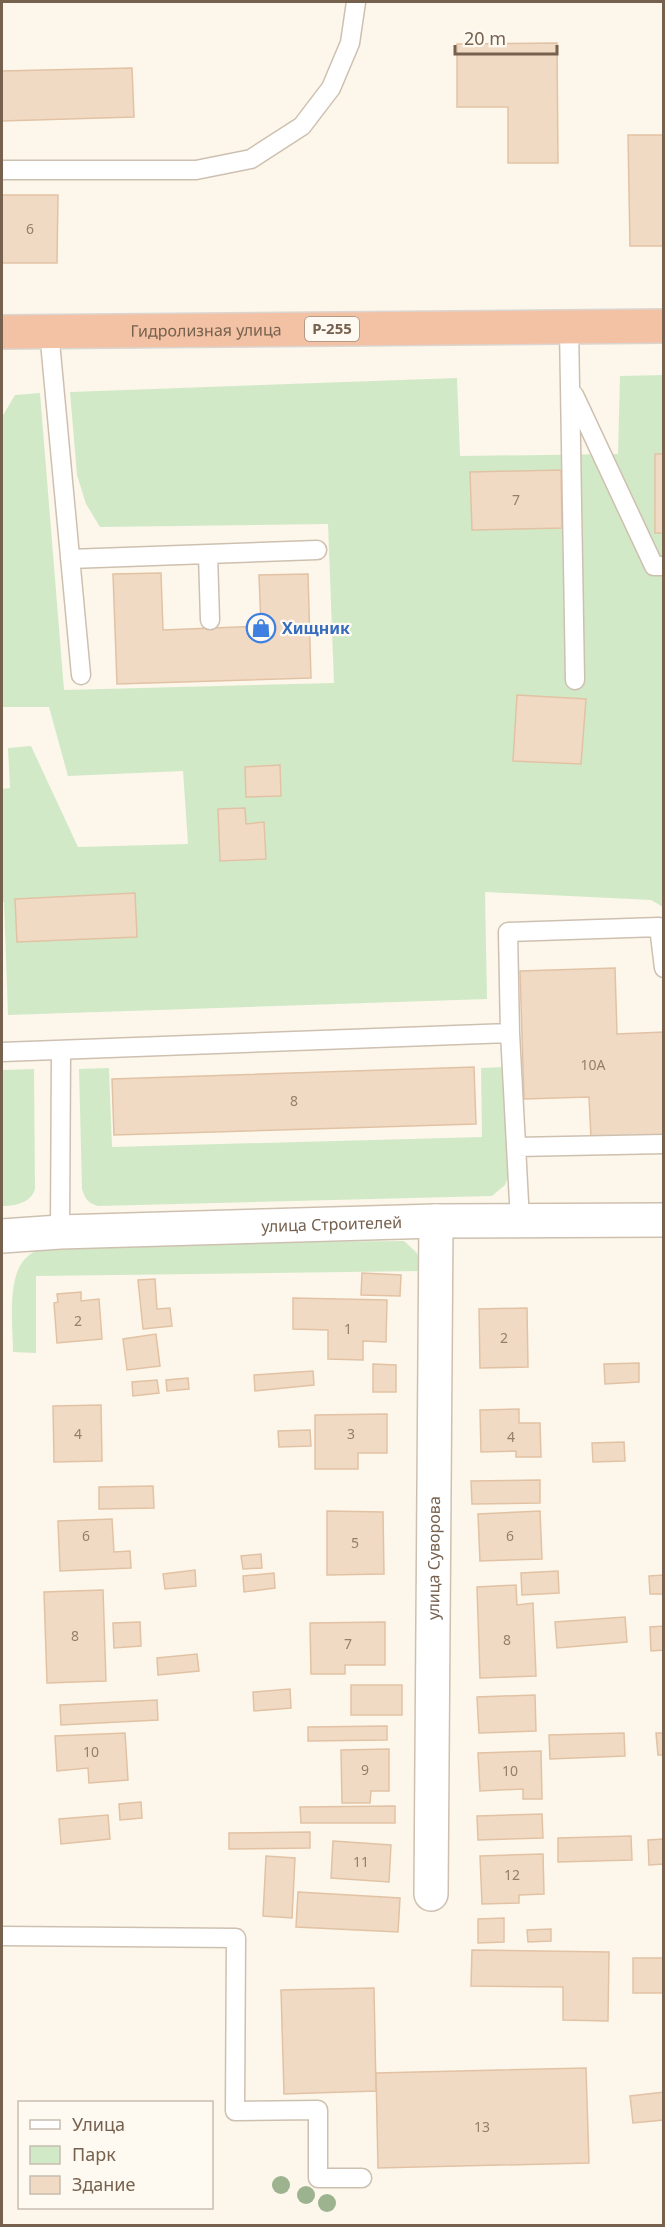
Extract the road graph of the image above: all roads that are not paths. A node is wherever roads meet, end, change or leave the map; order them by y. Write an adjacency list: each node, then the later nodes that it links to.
1 (356, 2): 2 (lane)
2 (2, 170)
3 (663, 326): 4 (highway, Гидролизная улица / Р-255)
4 (569, 327): 5 (highway, Гидролизная улица / Р-255); 7 (lane)
5 (49, 331): 6 (highway, Гидролизная улица / Р-255); 10 (lane)
6 (2, 332)
7 (570, 388): 11 (lane); 14 (lane)
8 (317, 550): 9 (lane)
9 (208, 554): 10 (lane); 12 (lane)
10 (70, 559): 13 (lane)
11 (663, 566)
12 (210, 620)
13 (81, 675)
14 (575, 680)
15 (663, 968): 16 (lane)
16 (510, 1033): 17 (lane); 20 (lane)
17 (61, 1051): 18 (lane); 24 (lane)
18 (2, 1052)
19 (663, 1144): 20 (lane)
20 (516, 1147): 23 (lane)
21 (663, 1220): 23 (street, улица Строителей)
22 (436, 1221): 23 (street, улица Строителей); 24 (street, улица Строителей); 26 (street, улица Суворова)
23 (519, 1221)
24 (60, 1232): 25 (street, улица Строителей)
25 (2, 1236)
26 (431, 1894)
27 (2, 1936): 28 (lane)
28 (362, 2178)

